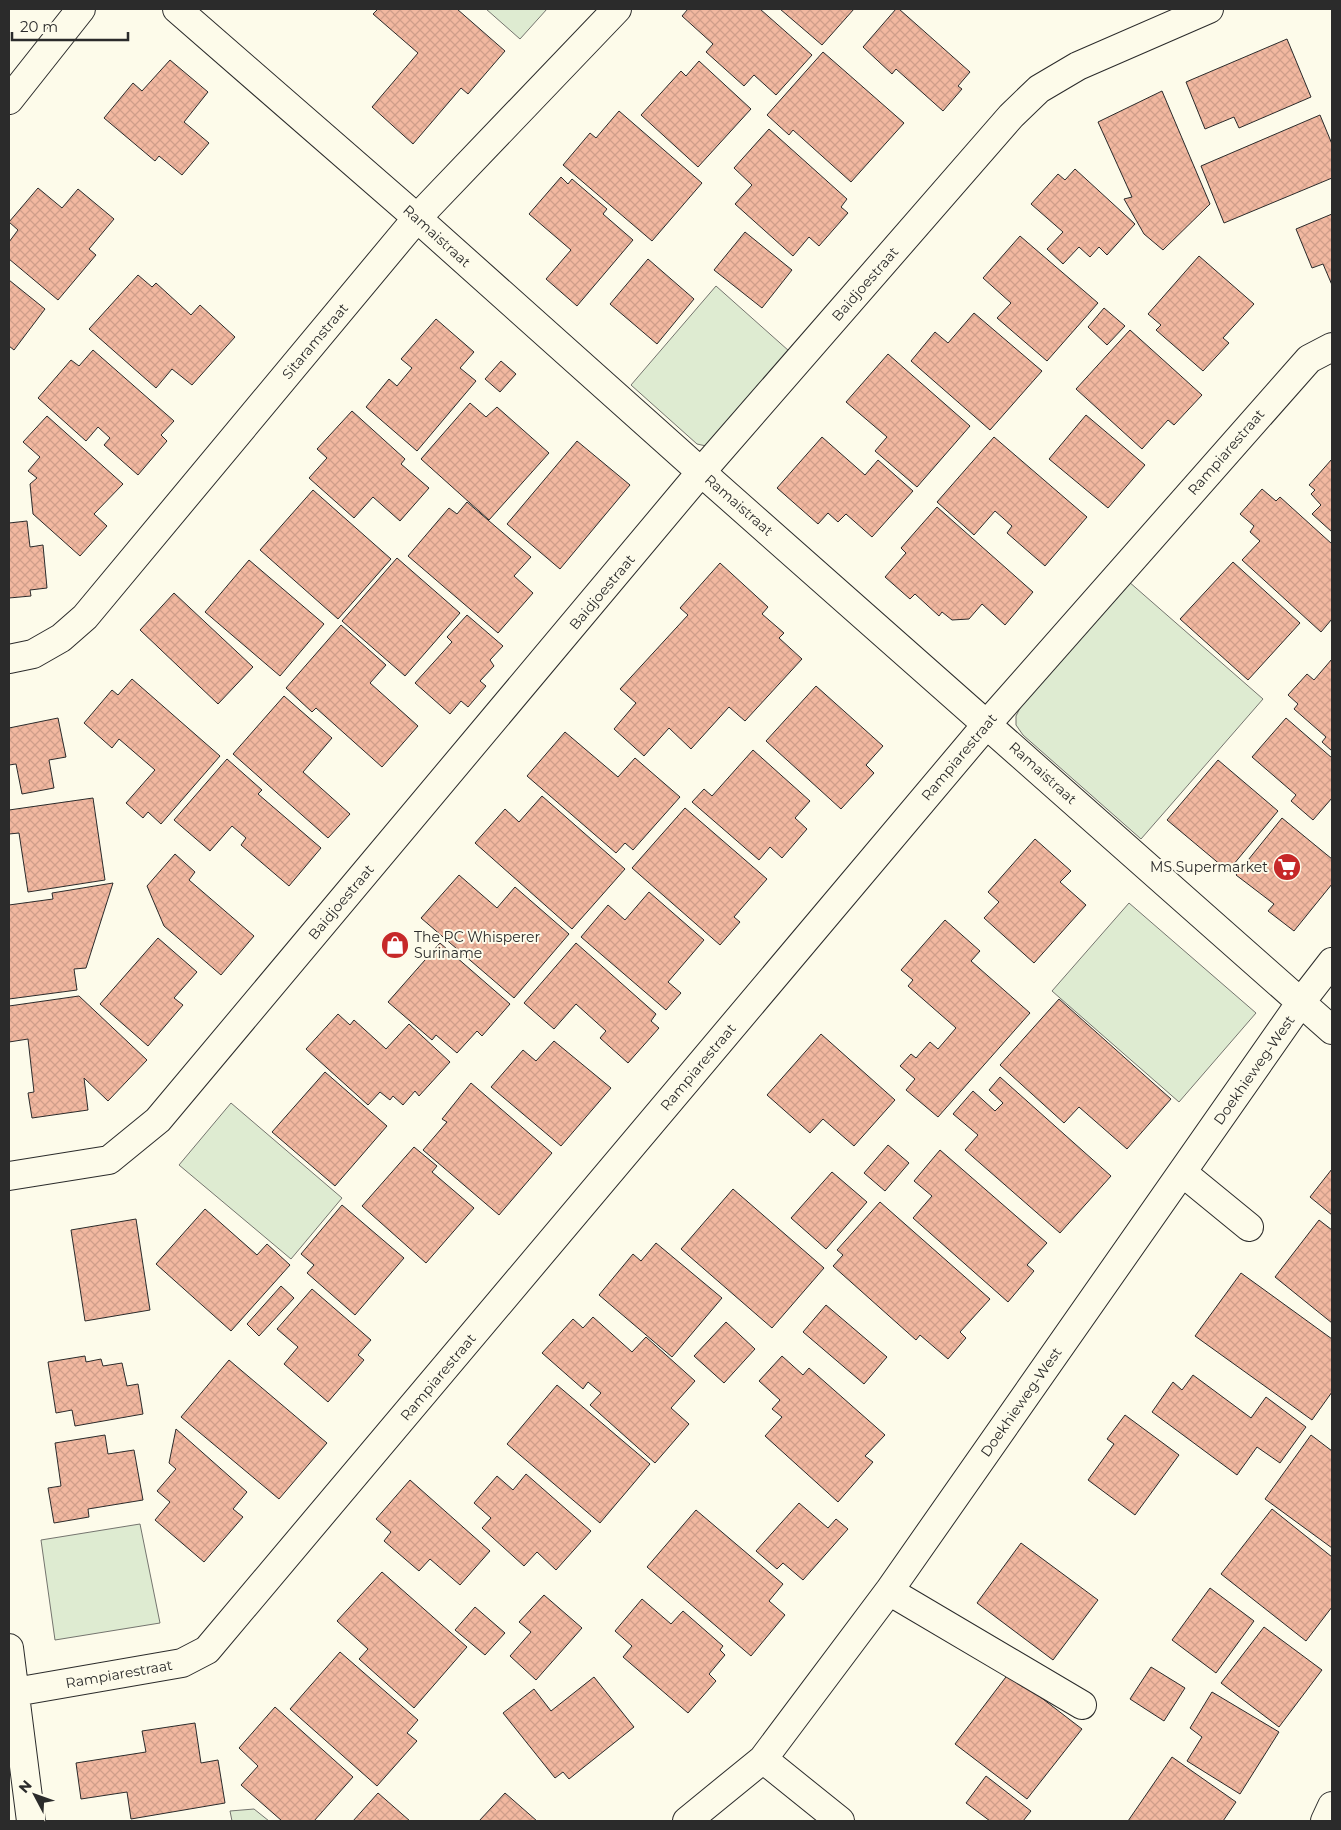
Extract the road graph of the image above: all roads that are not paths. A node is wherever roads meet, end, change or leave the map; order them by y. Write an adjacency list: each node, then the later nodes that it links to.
1 (177, 9): 6 (street, Ramaistraat)
2 (617, 9): 6 (street, Sitaramstraat)
3 (1209, 9): 8 (street, Baidjoestraat)
4 (72, 12): 5 (street)
5 (9, 100)
6 (418, 218): 8 (street, Ramaistraat); 9 (street, Sitaramstraat)
7 (1332, 347): 10 (street, Rampiarestraat)
8 (701, 472): 10 (street, Ramaistraat); 15 (street, Baidjoestraat)
9 (9, 659)
10 (987, 724): 12 (street, Ramaistraat); 19 (street, Rampiarestraat)
11 (1332, 962): 12 (street, Doekhieweg-West)
12 (1301, 1002): 13 (street, Ramaistraat); 14 (street, Doekhieweg-West)
13 (1332, 1030)
14 (1183, 1173): 16 (street); 17 (street, Doekhieweg-West)
15 (9, 1176)
16 (1249, 1227)
17 (889, 1591): 20 (street); 21 (street, Doekhieweg-West)
18 (9, 1648): 19 (street)
19 (14, 1692): 23 (street)
20 (1082, 1705)
21 (763, 1759): 24 (street, Doekhieweg-West); 25 (street)
22 (1332, 1806): 26 (street)
23 (31, 1821)
24 (687, 1821)
25 (840, 1821)
26 (1325, 1821)

